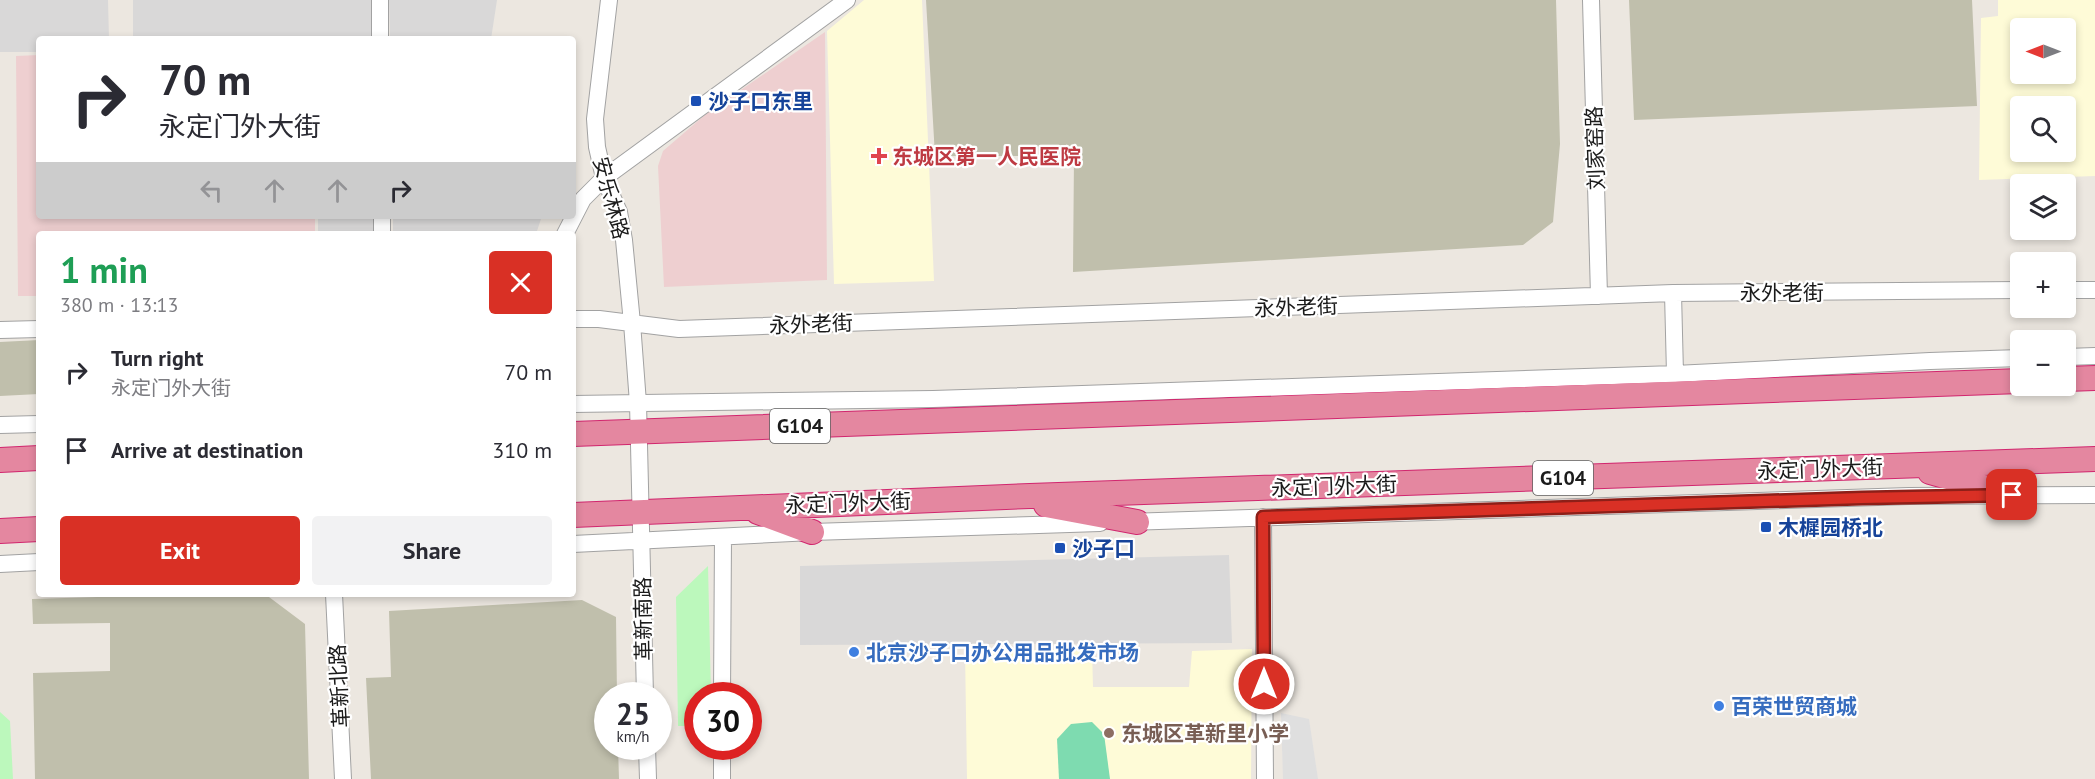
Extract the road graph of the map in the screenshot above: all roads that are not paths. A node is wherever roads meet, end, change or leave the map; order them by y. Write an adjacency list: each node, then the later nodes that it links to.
1 (380, 0): 5 (street)
2 (609, 0): 6 (street, 安乐林路)
3 (847, 0): 6 (street)
4 (1591, 0): 12 (street, 刘家窑路)
5 (380, 36)
6 (604, 178): 7 (street); 14 (street, 安乐林路)
7 (576, 213)
8 (2010, 290): 11 (street, 永外老街)
9 (2076, 290): 10 (street)
10 (2095, 290)
11 (1673, 293): 12 (street, 永外老街); 20 (street)
12 (1599, 296): 14 (street, 永外老街)
13 (576, 319): 14 (street, 永外老街)
14 (632, 323): 24 (street, 安乐林路)
15 (36, 329): 16 (street)
16 (0, 330)
17 (2095, 356): 18 (street)
18 (2076, 357)
19 (2010, 358): 20 (street)
20 (1675, 374): 24 (street)
21 (2095, 378): 22 (highway)
22 (2076, 379)
23 (2010, 381): 28 (highway, G104)
24 (638, 403): 25 (street); 28 (street, 安乐林路)
25 (576, 404)
26 (36, 424): 27 (street)
27 (0, 425)
28 (638, 432): 29 (highway, G104); 38 (street, 安乐林路)
29 (576, 434)
30 (36, 458): 32 (highway)
31 (2095, 459): 33 (highway, 永定门外大街 / G104)
32 (0, 460)
33 (1908, 466): 34 (highway); 36 (highway, 永定门外大街 / G104)
34 (2012, 495): 35 (street, 永定门外大街); 40 (street, 永定门外大街)
35 (2095, 495)
36 (999, 497): 37 (highway, 永定门外大街 / G104); 41 (highway)
37 (747, 508): 38 (highway, 永定门外大街 / G104); 44 (highway)
38 (641, 513): 39 (highway, 永定门外大街 / G104); 46 (street, 革新南路)
39 (576, 515)
40 (1263, 517): 41 (street, 永定门外大街); 58 (street)
41 (1137, 522): 44 (street, 永定门外大街)
42 (36, 529): 43 (highway)
43 (0, 531)
44 (812, 532): 45 (street, 永定门外大街)
45 (723, 537): 46 (street, 永定门外大街); 52 (street)
46 (641, 541): 47 (street, 永定门外大街); 51 (street, 革新南路)
47 (576, 544)
48 (36, 562): 49 (street)
49 (0, 564)
50 (334, 597): 55 (street, 革新北路)
51 (645, 682)
52 (722, 682)
53 (647, 760): 56 (street)
54 (722, 760): 57 (street)
55 (344, 779)
56 (648, 779)
57 (722, 779)
58 (1265, 779)

